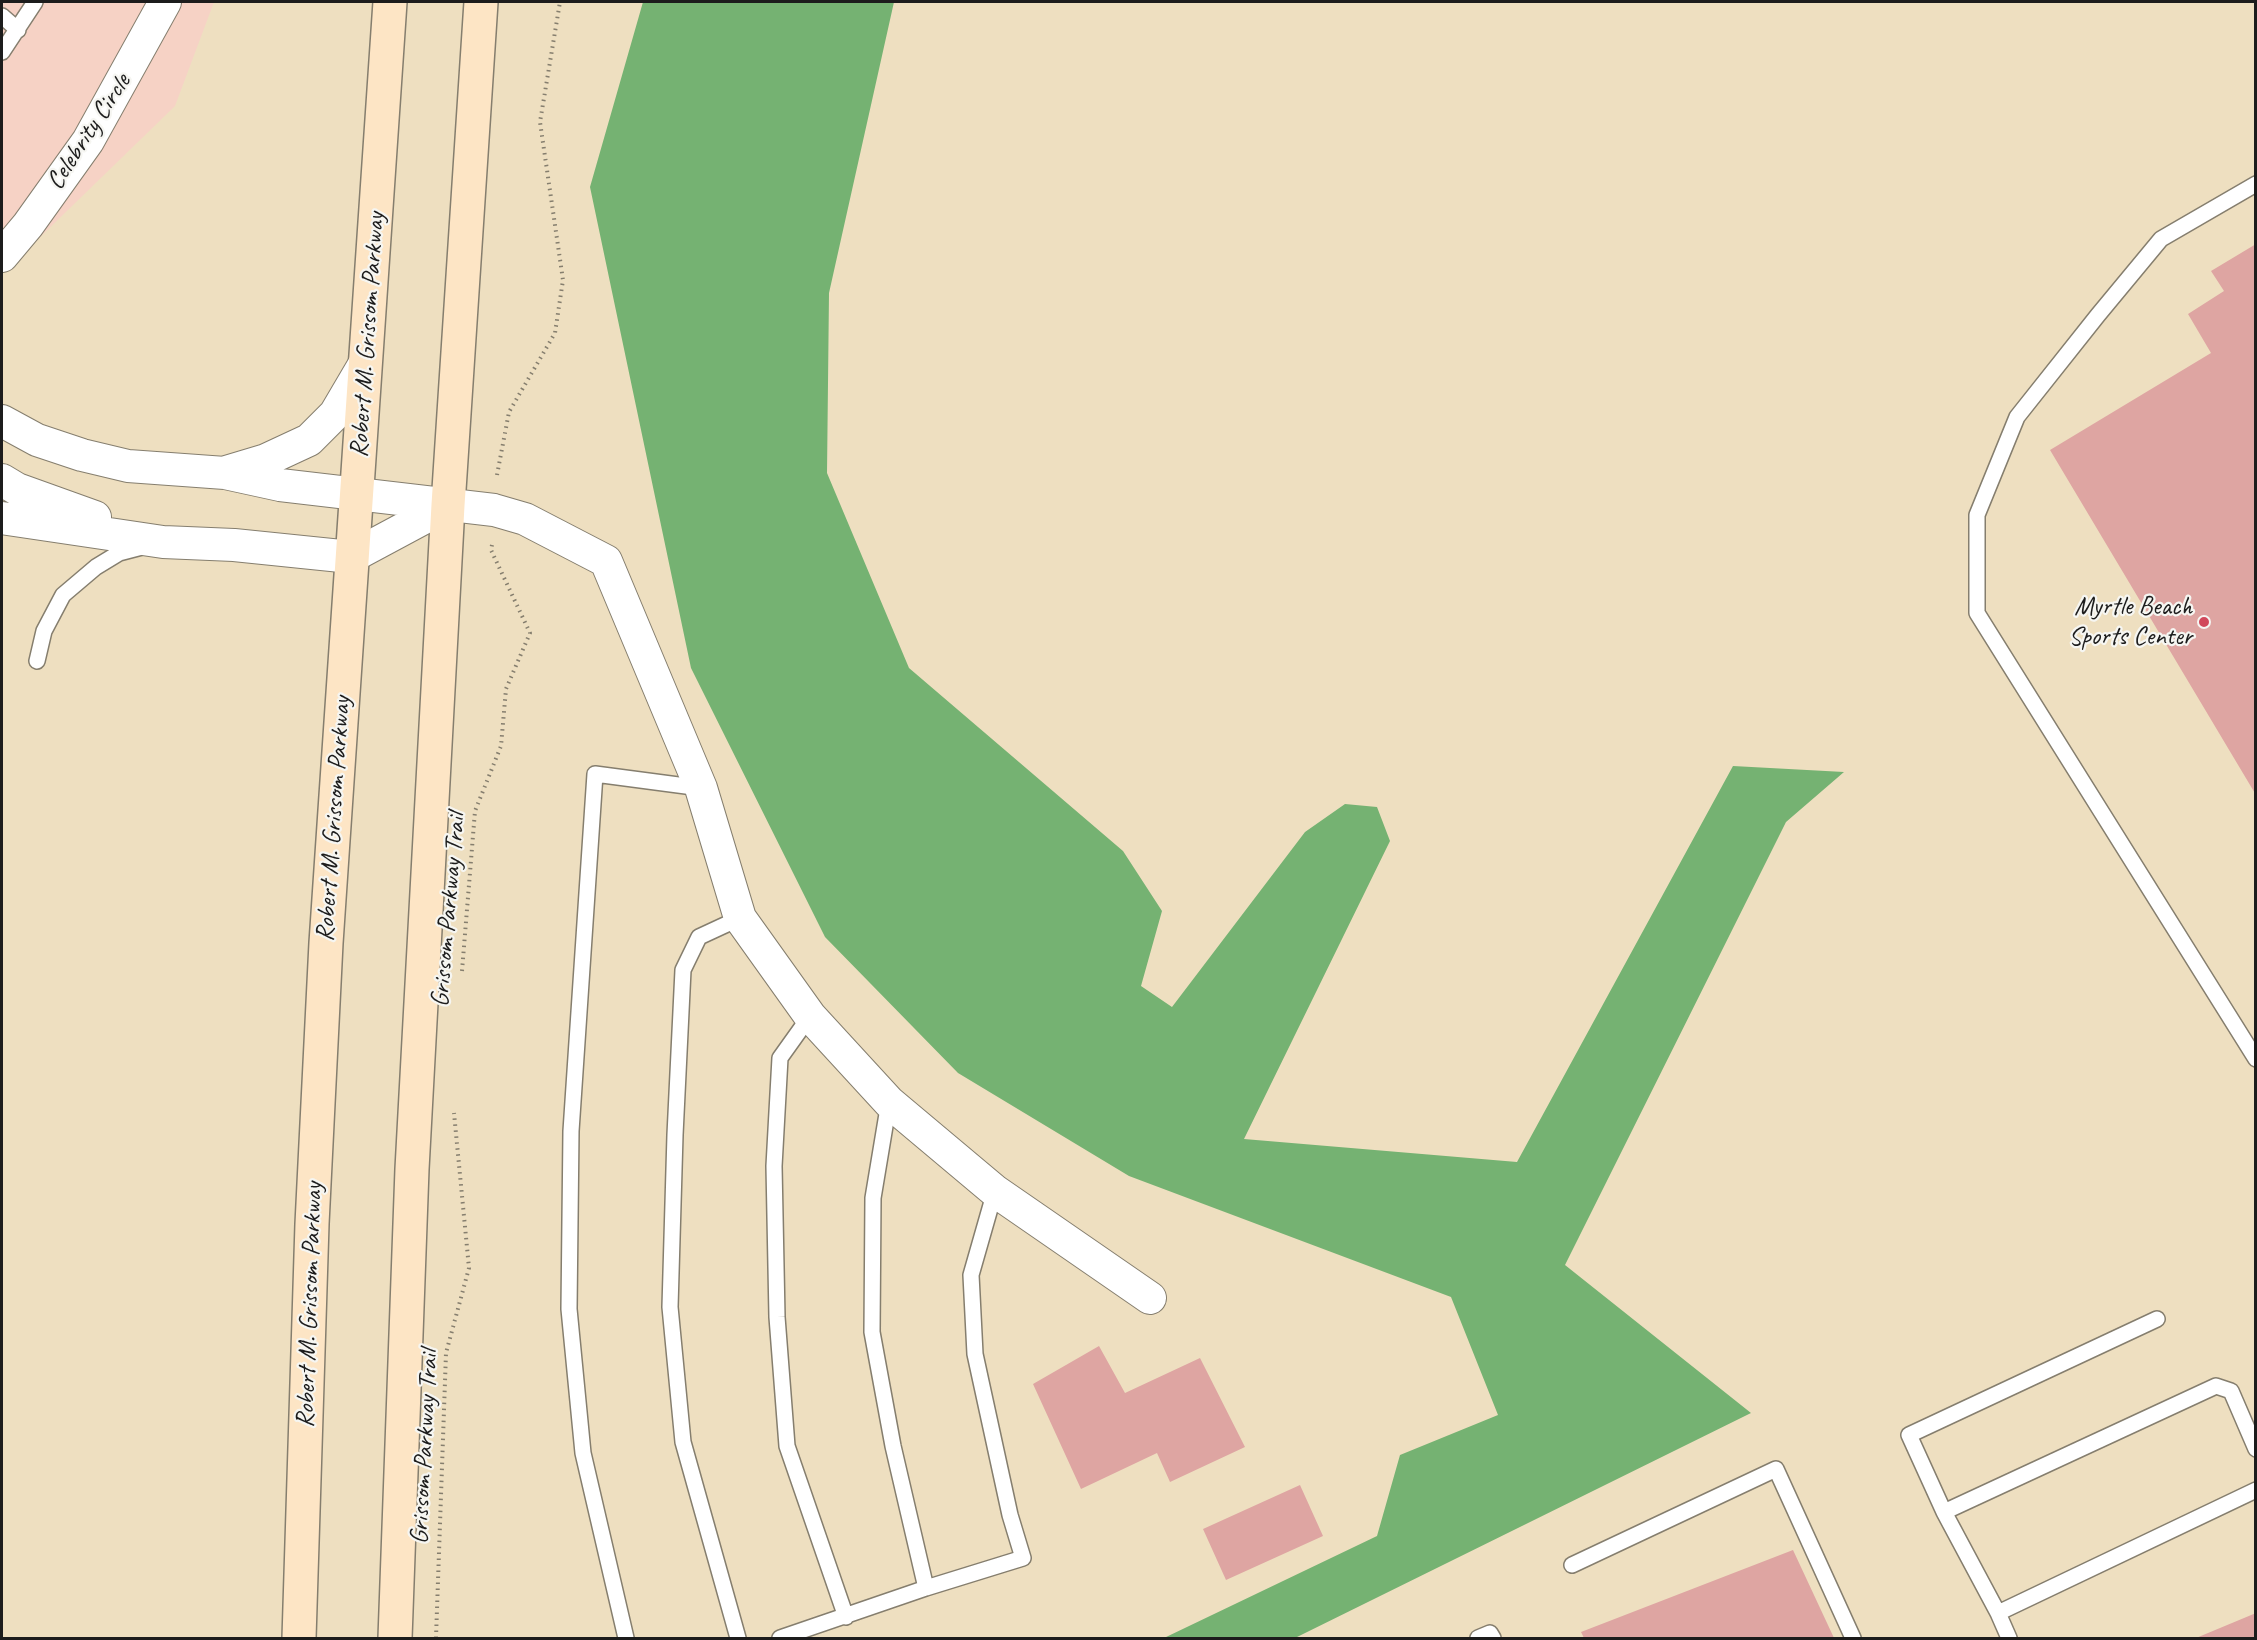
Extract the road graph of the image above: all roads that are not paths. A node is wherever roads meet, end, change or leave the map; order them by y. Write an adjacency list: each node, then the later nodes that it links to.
1 (35, 2): 6 (lane)
2 (165, 2): 9 (street, Celebrity Circle)
3 (390, 2): 10 (main road, Robert M. Grissom Parkway)
4 (481, 2): 15 (main road)
5 (2, 16): 6 (lane)
6 (18, 30): 7 (lane)
7 (2, 52)
8 (2256, 184): 23 (lane)
9 (2, 256)
10 (365, 363): 12 (street); 14 (main road, Robert M. Grissom Parkway)
11 (2, 422): 12 (street)
12 (225, 473): 14 (street)
13 (2, 480): 17 (street)
14 (358, 494): 15 (street); 18 (main road, Robert M. Grissom Parkway)
15 (448, 505): 18 (street); 20 (street); 36 (main road)
16 (2, 518): 17 (street)
17 (163, 542): 18 (street); 19 (lane)
18 (351, 558): 35 (main road, Robert M. Grissom Parkway)
19 (37, 661)
20 (701, 788): 21 (street); 37 (lane)
21 (740, 918): 22 (street); 38 (lane)
22 (810, 1016): 24 (street); 34 (lane)
23 (2256, 1059)
24 (889, 1102): 25 (street); 32 (lane)
25 (995, 1191): 26 (street); 32 (lane)
26 (1150, 1298)
27 (2157, 1319): 30 (lane)
28 (2256, 1449): 30 (lane)
29 (2256, 1490): 33 (lane)
30 (1944, 1512): 33 (lane)
31 (1572, 1565): 42 (lane)
32 (926, 1588): 34 (lane)
33 (1998, 1613): 43 (lane)
34 (846, 1617): 39 (lane)
35 (299, 1638)
36 (395, 1638)
37 (626, 1638)
38 (738, 1638)
39 (780, 1638)
40 (1478, 1638): 41 (lane)
41 (1493, 1638)
42 (1853, 1638)
43 (2009, 1638)

